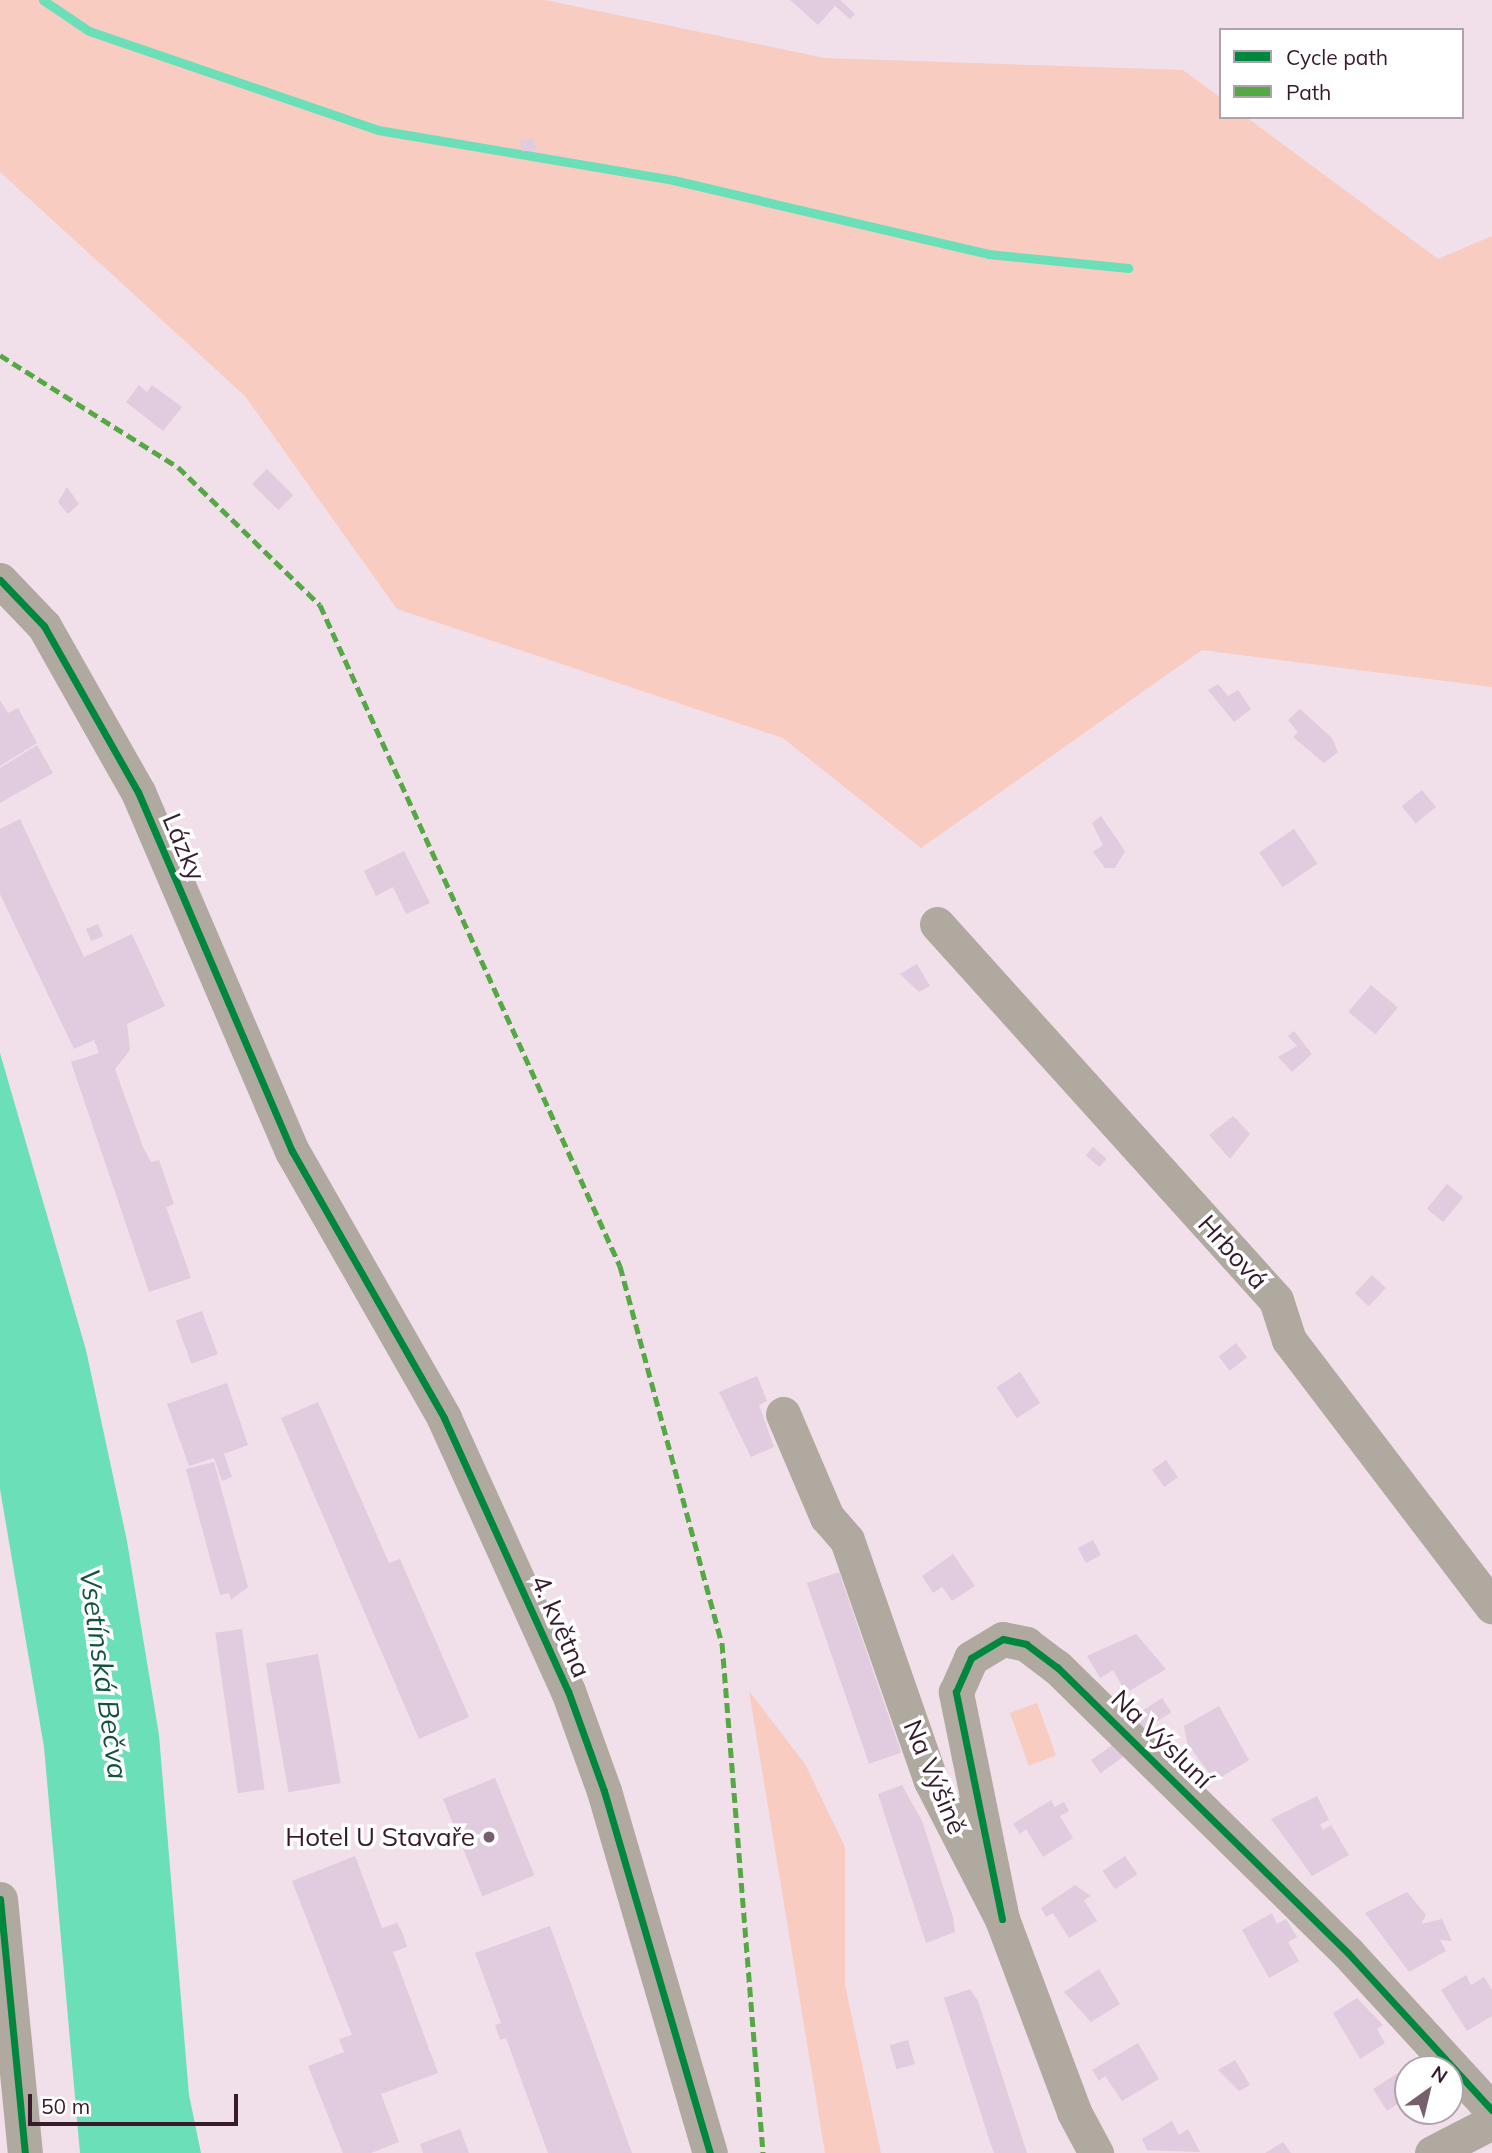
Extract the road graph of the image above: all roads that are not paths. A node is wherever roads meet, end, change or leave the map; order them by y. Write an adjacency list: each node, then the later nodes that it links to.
1 (0, 580): 3 (street, Lázky)
2 (937, 924): 5 (street, Hrbová)
3 (292, 1151): 12 (street, 4. května)
4 (783, 1413): 7 (street, Na Výšině)
5 (1492, 1606)
6 (0, 1899): 8 (street)
7 (1002, 1919): 9 (street, Na Výsluní); 13 (street, Na Výšině)
8 (8, 2058): 11 (street)
9 (1492, 2110)
10 (1492, 2122): 14 (street)
11 (25, 2153)
12 (710, 2153)
13 (1096, 2153)
14 (1432, 2153)

